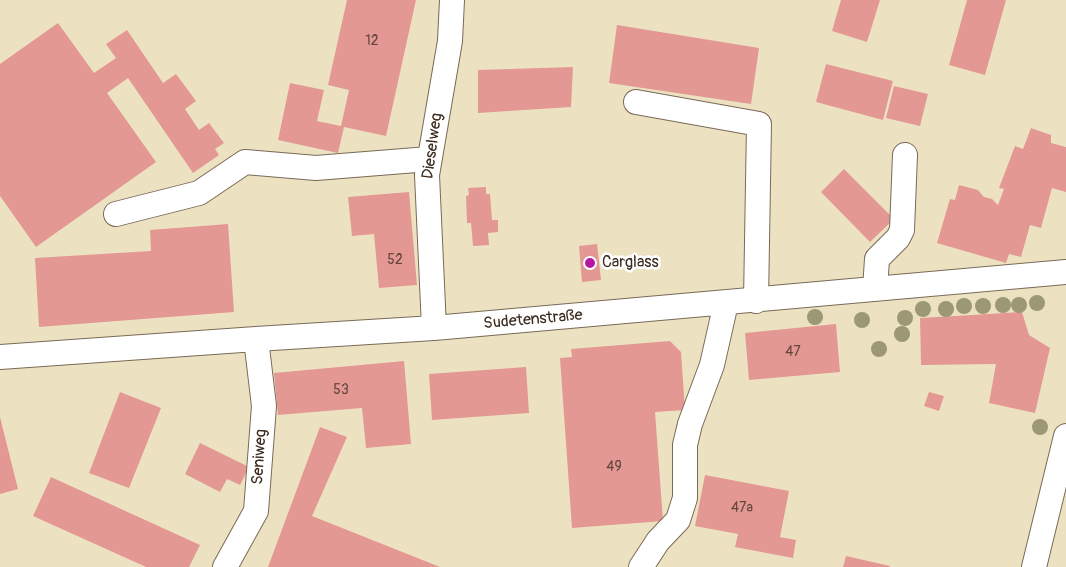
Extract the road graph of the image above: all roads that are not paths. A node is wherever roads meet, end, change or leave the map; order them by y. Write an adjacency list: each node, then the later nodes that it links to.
1 (452, 0): 4 (street, Dieselweg)
2 (636, 102): 8 (street)
3 (904, 155): 7 (street)
4 (429, 159): 5 (street); 10 (street, Dieselweg)
5 (116, 214)
6 (1066, 272): 7 (street, Sudetenstraße)
7 (875, 290): 8 (street, Sudetenstraße)
8 (756, 301): 9 (street, Sudetenstraße)
9 (726, 303): 10 (street, Sudetenstraße); 15 (street)
10 (434, 328): 11 (street, Sudetenstraße)
11 (256, 339): 12 (street, Sudetenstraße); 14 (street, Seniweg)
12 (0, 357)
13 (1066, 436): 16 (street)
14 (225, 567)
15 (641, 567)
16 (1034, 567)

